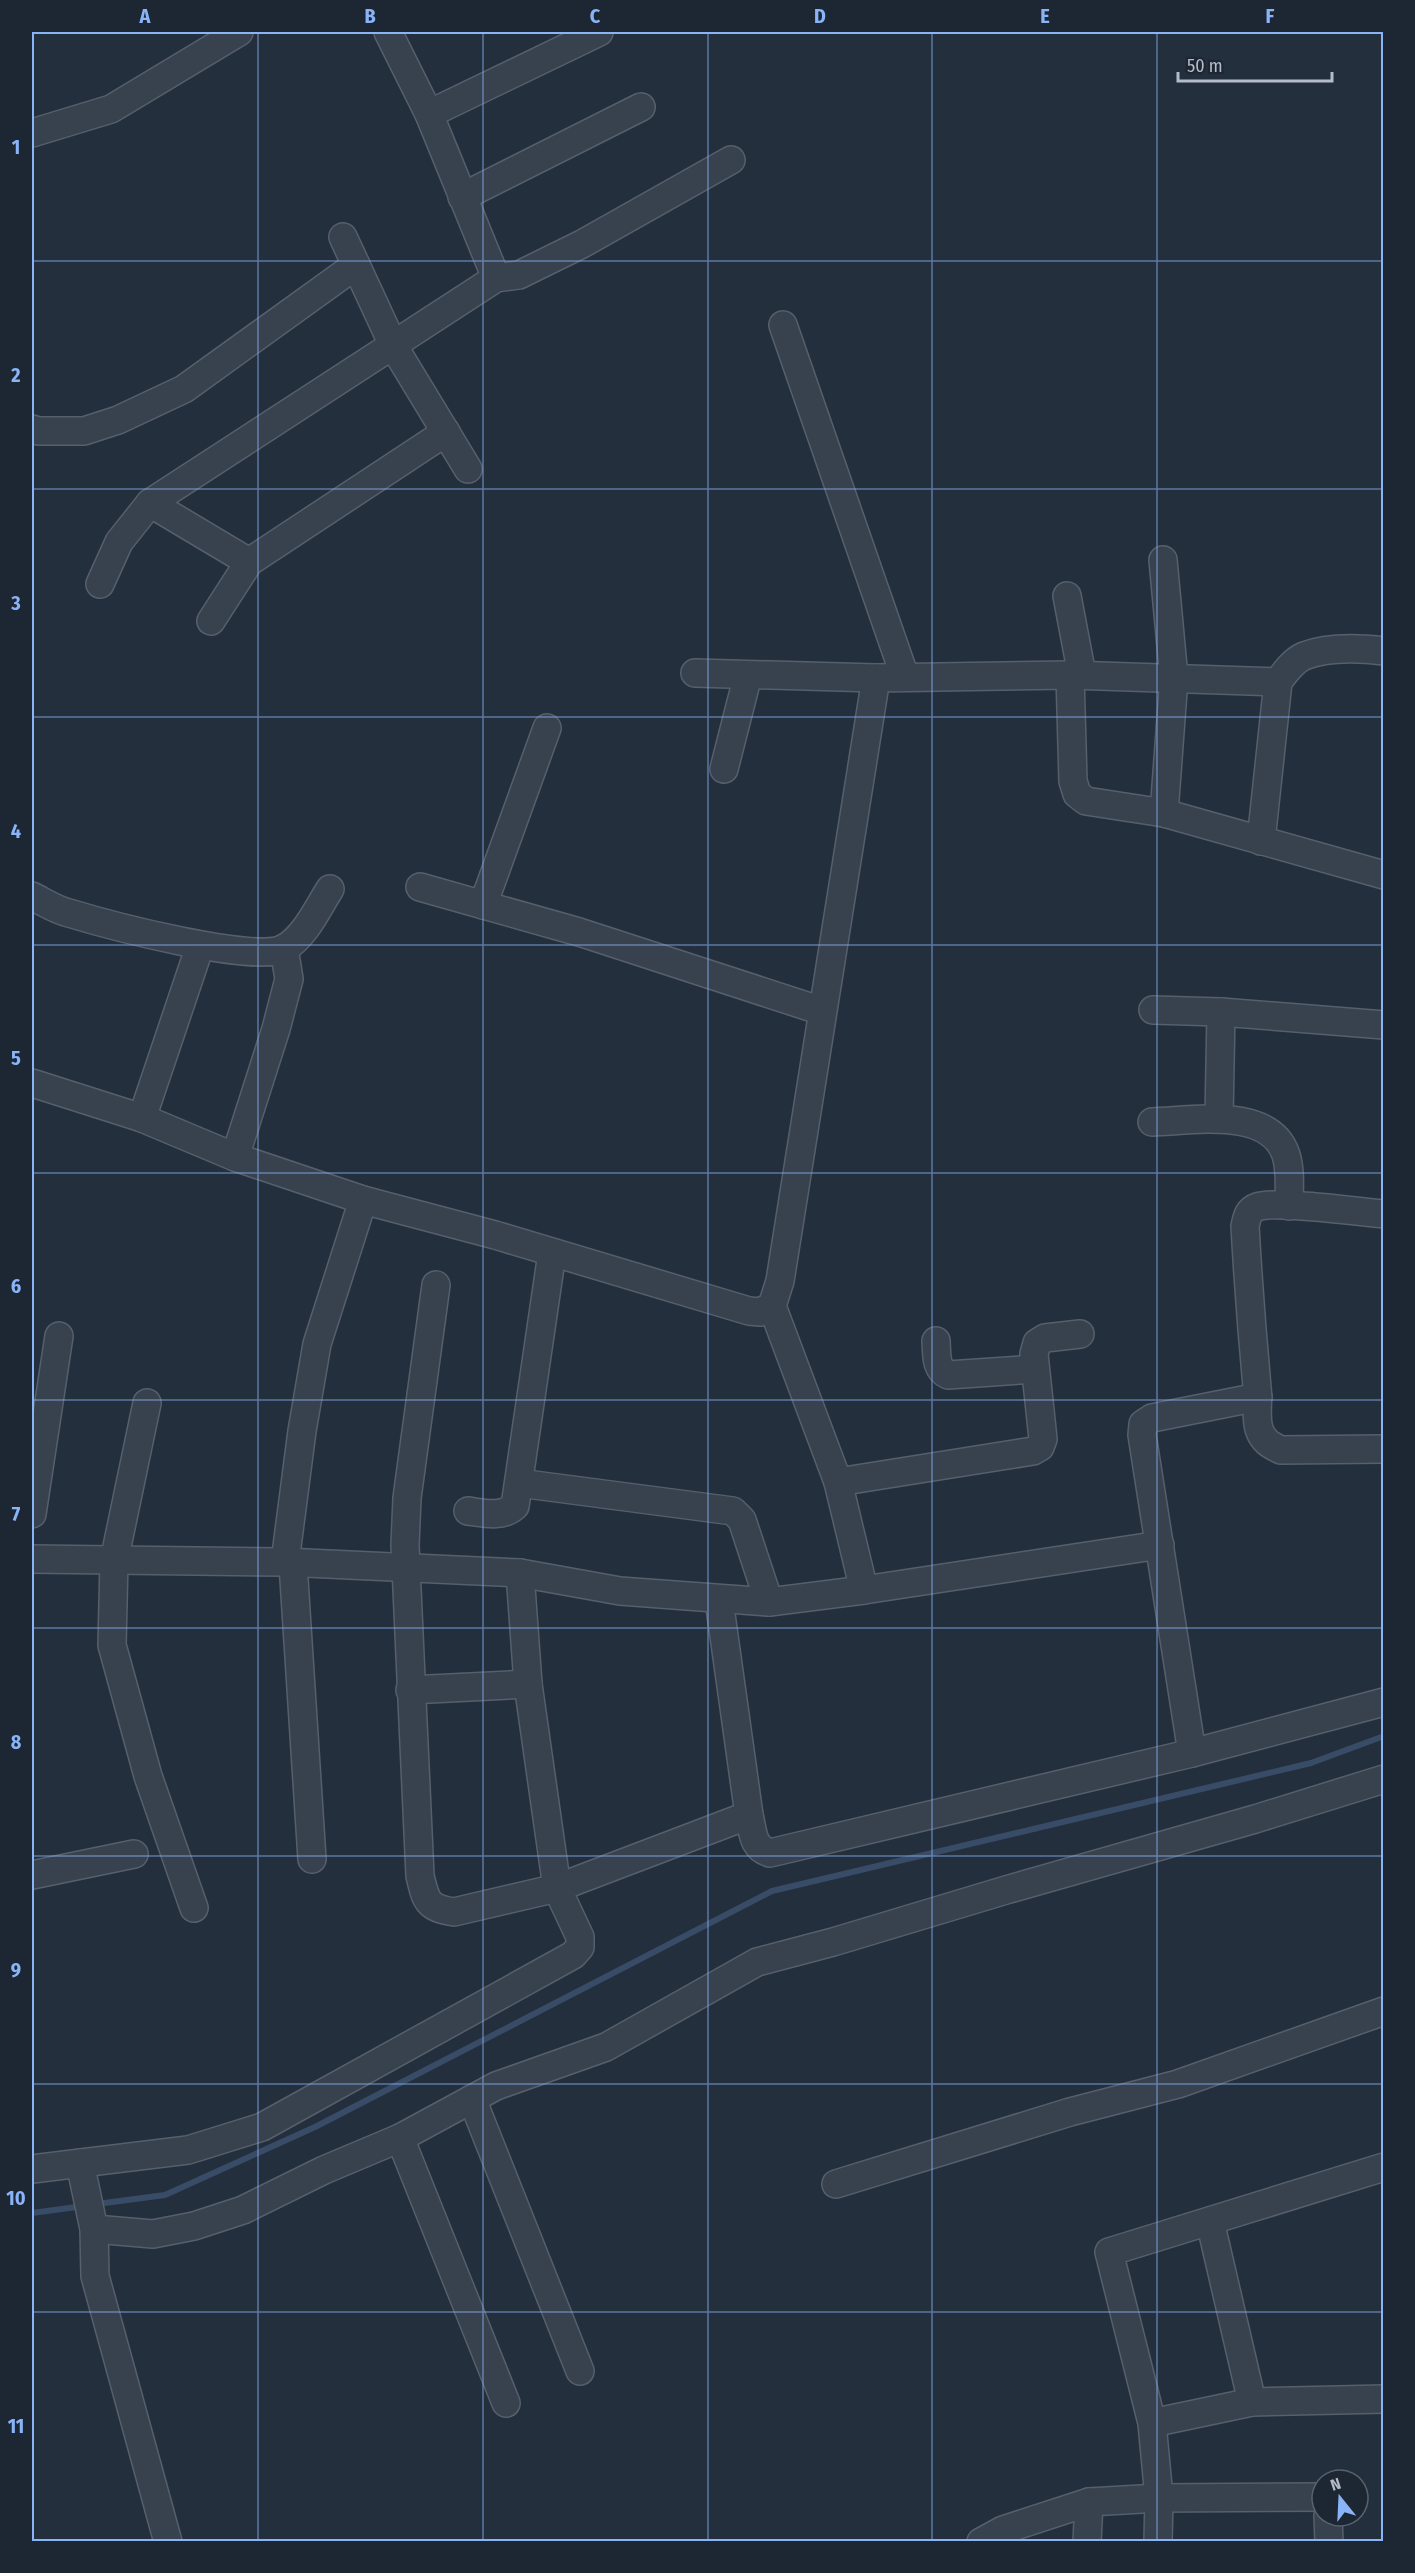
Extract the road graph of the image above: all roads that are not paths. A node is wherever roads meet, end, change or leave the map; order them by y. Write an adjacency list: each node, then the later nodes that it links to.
1 (239, 32): 6 (street)
2 (388, 32): 5 (street)
3 (599, 32): 5 (street)
4 (641, 107): 8 (street)
5 (429, 114): 8 (street)
6 (32, 133)
7 (731, 160): 11 (street)
8 (462, 196): 11 (street)
9 (343, 237): 10 (street)
10 (356, 265): 13 (street); 14 (street)
11 (496, 278): 13 (street)
12 (783, 325): 27 (street)
13 (394, 347): 15 (street); 17 (street)
14 (32, 429)
15 (446, 432): 16 (street); 19 (street)
16 (468, 469)
17 (150, 503): 19 (street); 20 (street)
18 (1163, 560): 29 (street)
19 (249, 562): 22 (street)
20 (100, 584)
21 (1067, 596): 26 (street)
22 (211, 621)
23 (1383, 651): 30 (street)
24 (696, 673): 25 (street)
25 (748, 675): 28 (street); 32 (street)
26 (1076, 675): 27 (street); 29 (street); 33 (street)
27 (905, 677): 28 (street)
28 (876, 678): 43 (street)
29 (1174, 678): 30 (street); 33 (street)
30 (1278, 682): 34 (street)
31 (547, 728): 39 (street)
32 (724, 769)
33 (1164, 813): 34 (street)
34 (1261, 842): 35 (street)
35 (1383, 875)
36 (420, 887): 39 (street)
37 (330, 889): 41 (street)
38 (32, 896): 40 (street)
39 (483, 905): 43 (street)
40 (200, 946): 41 (street); 47 (street)
41 (284, 948): 50 (street)
42 (1153, 1010): 44 (street)
43 (822, 1011): 56 (street)
44 (1221, 1012): 45 (street); 48 (street)
45 (1383, 1024)
46 (32, 1083): 47 (street)
47 (142, 1118): 50 (street)
48 (1219, 1119): 49 (street); 52 (street)
49 (1152, 1122)
50 (235, 1157): 51 (street)
51 (363, 1200): 54 (street); 71 (street)
52 (1289, 1206): 53 (street); 61 (street)
53 (1383, 1214)
54 (552, 1253): 56 (street); 65 (street)
55 (436, 1285): 72 (street)
56 (772, 1306): 64 (street)
57 (1080, 1334): 60 (street)
58 (59, 1336): 67 (street)
59 (936, 1341): 60 (street)
60 (1035, 1369): 64 (street)
61 (1258, 1397): 63 (street); 68 (street)
62 (147, 1403): 70 (street)
63 (1383, 1449)
64 (838, 1482): 74 (street)
65 (519, 1483): 66 (street); 76 (street)
66 (468, 1511)
67 (32, 1514)
68 (1160, 1545): 74 (street); 80 (street)
69 (32, 1559): 70 (street)
70 (114, 1561): 71 (street); 87 (street)
71 (289, 1563): 72 (street); 84 (street)
72 (408, 1567): 73 (street); 78 (street)
73 (520, 1573): 75 (street); 77 (street)
74 (864, 1590): 76 (street)
75 (719, 1600): 76 (street); 82 (street)
76 (769, 1602)
77 (528, 1684): 78 (street); 86 (street)
78 (410, 1690): 86 (street)
79 (1383, 1702): 80 (street)
80 (1192, 1753): 82 (street)
81 (1383, 1779): 89 (street)
82 (749, 1815): 86 (street)
83 (134, 1854): 85 (street)
84 (312, 1859)
85 (32, 1875)
86 (557, 1888): 93 (street)
87 (194, 1908)
88 (1383, 2011): 94 (street)
89 (472, 2099): 90 (street); 97 (street)
90 (400, 2138): 96 (street); 100 (street)
91 (1383, 2167): 95 (street)
92 (32, 2169): 93 (street)
93 (82, 2175): 96 (street)
94 (836, 2184)
95 (1210, 2221): 99 (street); 101 (street)
96 (94, 2229): 105 (street)
97 (580, 2371)
98 (1383, 2399): 99 (street)
99 (1252, 2402): 101 (street)
100 (506, 2403)
101 (1152, 2423): 103 (street)
102 (1310, 2497): 103 (street)
103 (1159, 2498): 104 (street); 108 (street)
104 (1089, 2502): 106 (street); 107 (street)
105 (168, 2541)
106 (981, 2541)
107 (1087, 2541)
108 (1158, 2541)

